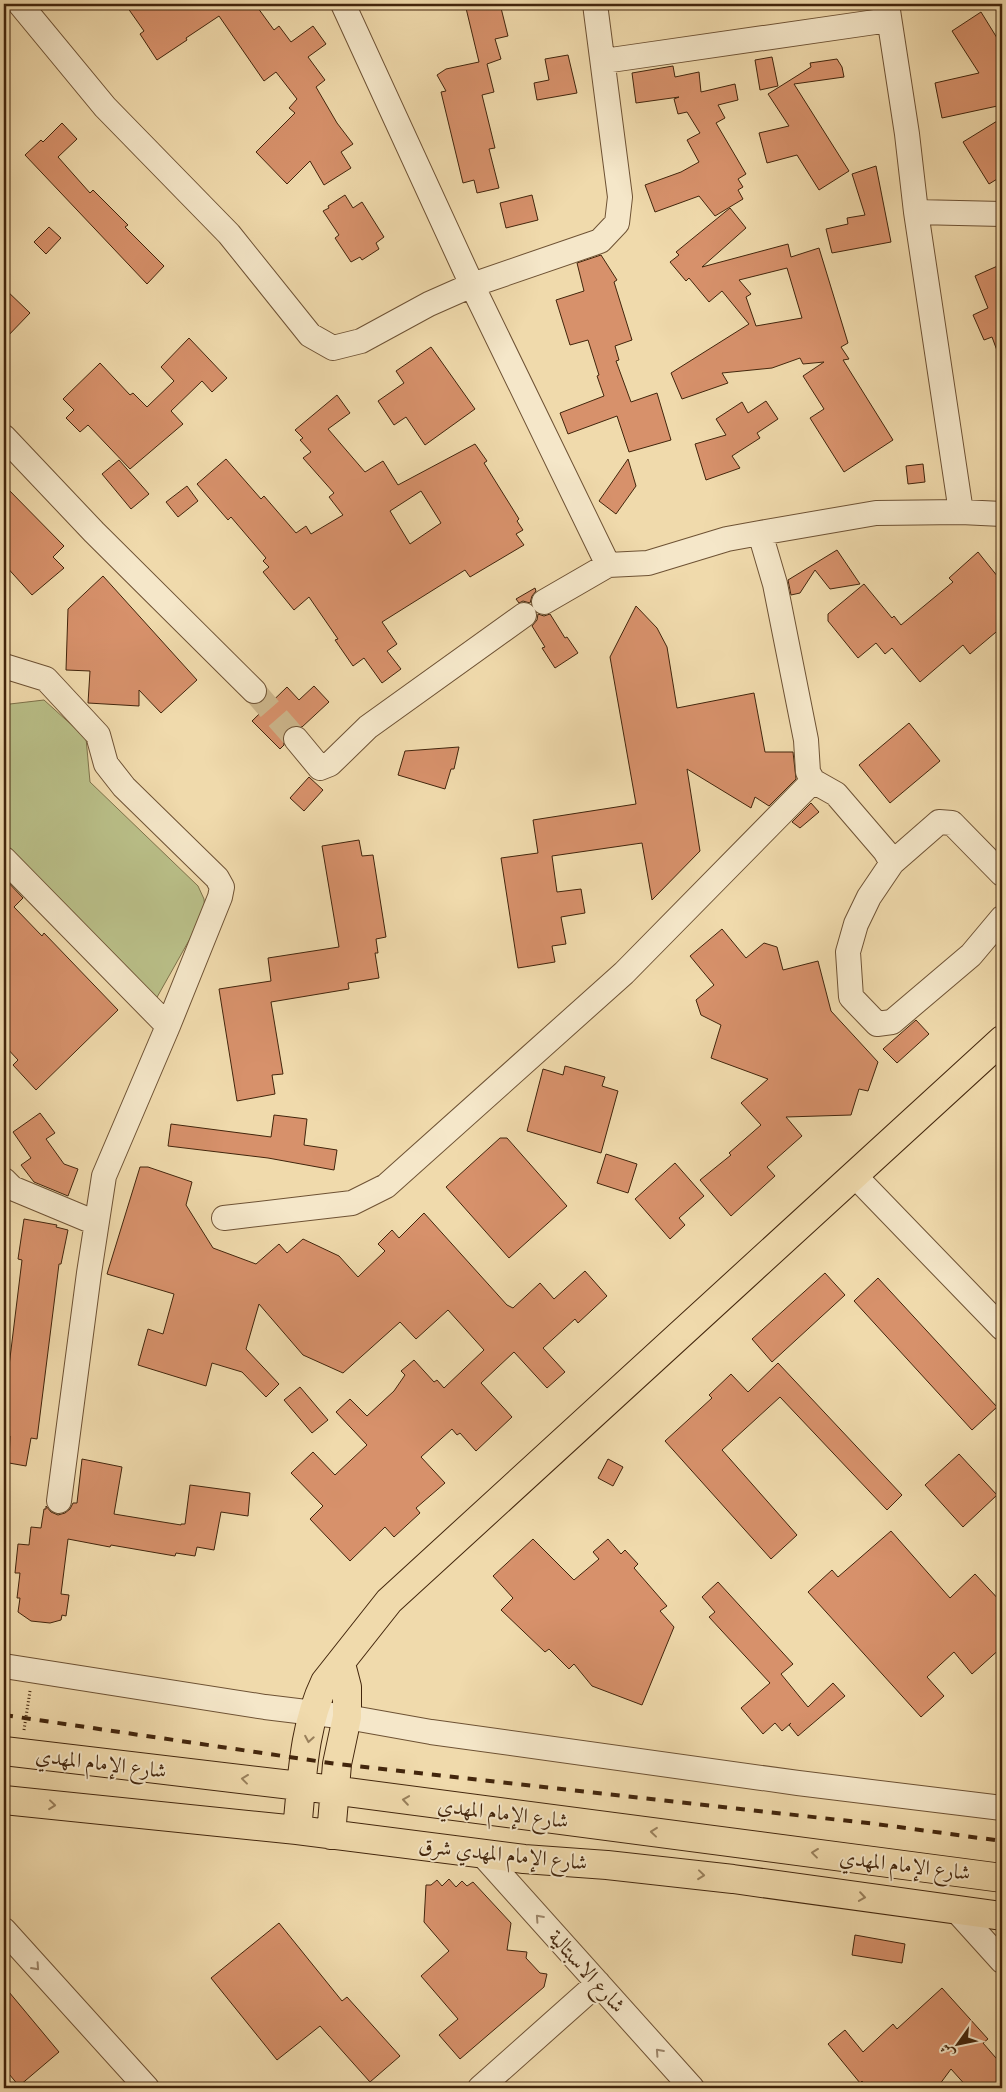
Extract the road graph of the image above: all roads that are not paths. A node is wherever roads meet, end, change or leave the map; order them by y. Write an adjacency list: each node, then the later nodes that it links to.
1 (20, 4): 8 (street)
2 (343, 4): 8 (street)
3 (595, 4): 5 (street)
4 (888, 12): 5 (street); 6 (street)
5 (604, 62): 8 (street)
6 (916, 212): 7 (street); 10 (street)
7 (1002, 214)
8 (472, 284): 13 (street)
9 (4, 437): 17 (street)
10 (961, 512): 11 (street); 12 (street)
11 (1002, 514)
12 (760, 532): 13 (street); 19 (street)
13 (608, 565): 14 (street)
14 (544, 602)
15 (524, 615): 18 (street)
16 (4, 666): 24 (street)
17 (254, 691)
18 (296, 739)
19 (813, 781): 21 (street); 28 (street)
20 (4, 859): 24 (street)
21 (892, 862): 22 (street); 23 (street)
22 (1002, 874)
23 (1002, 918)
24 (168, 1026): 29 (street)
25 (1002, 1040): 26 (main road)
26 (854, 1175): 30 (street); 32 (main road)
27 (4, 1180): 29 (street)
28 (224, 1218)
29 (96, 1223): 31 (street)
30 (1002, 1328)
31 (59, 1500)
32 (341, 1664): 34 (main road); 35 (main road)
33 (4, 1666): 34 (street)
34 (314, 1712): 35 (street); 37 (main road, one-way to 37)
35 (347, 1717): 38 (main road); 40 (street)
36 (4, 1751): 37 (main road, شارع الإمام المهدي, one-way to 36)
37 (302, 1786): 38 (main road, شارع الإمام المهدي); 41 (main road)
38 (336, 1791): 42 (main road); 44 (main road, شارع الإمام المهدي, one-way to 38)
39 (4, 1800): 41 (main road, شارع الإمام المهدي شرق, one-way to 41)
40 (1002, 1808)
41 (297, 1830): 42 (main road, شارع الإمام المهدي شرق)
42 (331, 1834): 43 (main road, شارع الإمام المهدي شرق)
43 (482, 1854): 45 (main road, شارع الإمام المهدي شرق, one-way to 45); 49 (street, شارع الاسبتالية, one-way to 43)
44 (1002, 1878)
45 (955, 1909): 46 (main road, شارع الإمام المهدي شرق); 48 (street)
46 (1002, 1916)
47 (4, 1930): 50 (street, one-way to 50)
48 (1002, 1961)
49 (598, 1983): 51 (street); 52 (street, شارع الاسبتالية, one-way to 49)
50 (146, 2088)
51 (480, 2088)
52 (692, 2088)

